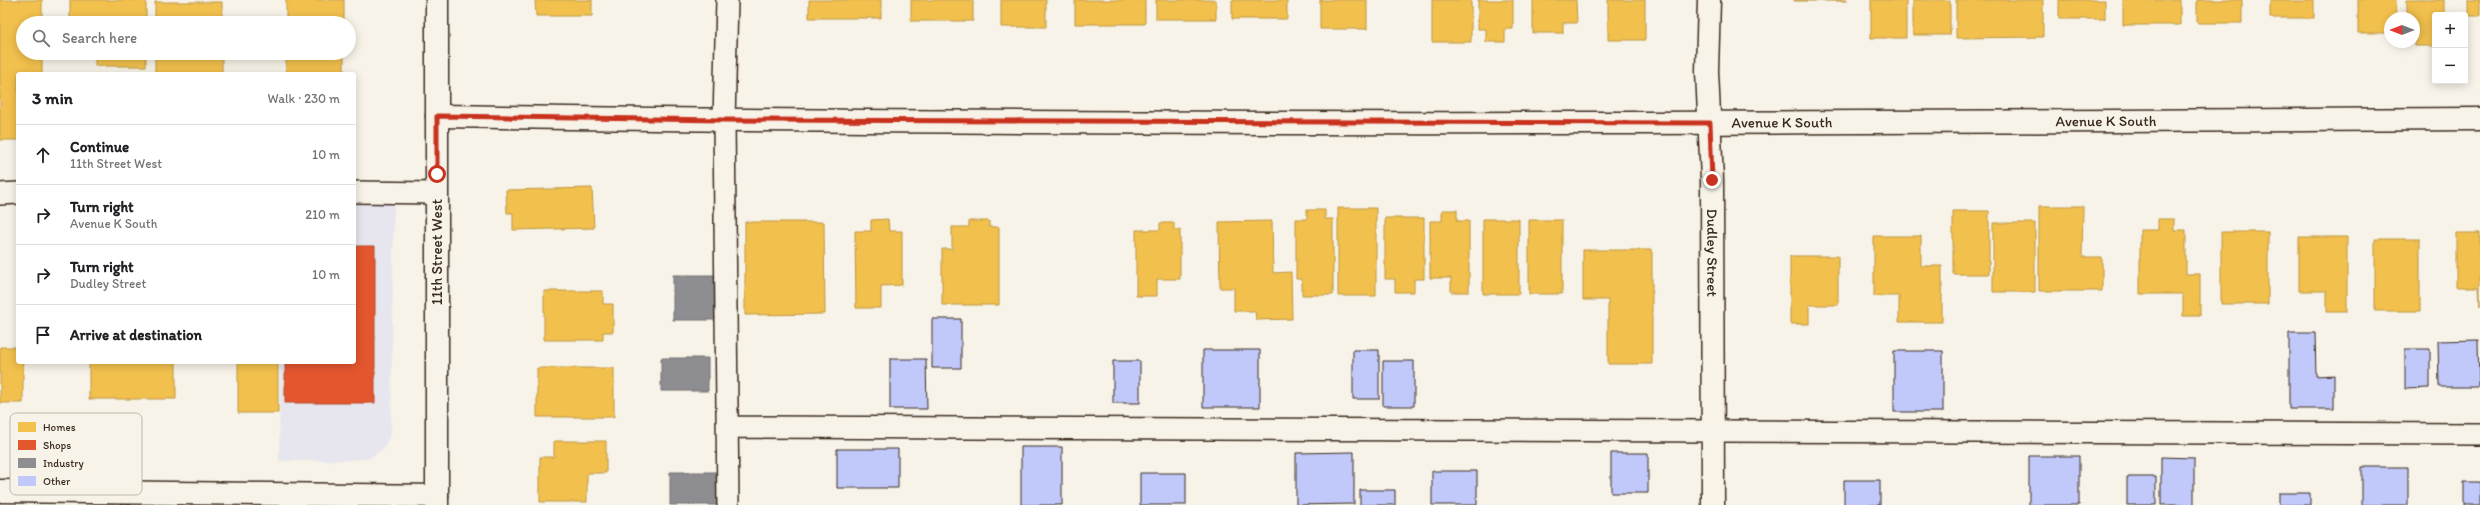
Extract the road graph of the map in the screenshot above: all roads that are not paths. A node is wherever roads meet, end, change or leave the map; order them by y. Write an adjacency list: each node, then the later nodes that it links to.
1 (437, 0): 4 (street, 11th Street West)
2 (727, 0): 6 (lane)
3 (1709, 0): 7 (street, Dudley Street)
4 (437, 116): 6 (street, Avenue K South); 10 (street, 11th Street West)
5 (2480, 119): 7 (street, Avenue K South)
6 (724, 120): 7 (street, Avenue K South); 12 (lane)
7 (1710, 123): 13 (street, Dudley Street)
8 (356, 192): 10 (lane)
9 (16, 193): 11 (lane)
10 (437, 193): 18 (street, 11th Street West)
11 (0, 194)
12 (728, 427): 13 (lane); 19 (lane)
13 (1714, 430): 14 (lane); 20 (street, Dudley Street)
14 (2480, 434)
15 (0, 491): 16 (street)
16 (10, 491)
17 (142, 494): 18 (street)
18 (437, 501)
19 (728, 505)
20 (1713, 505)

